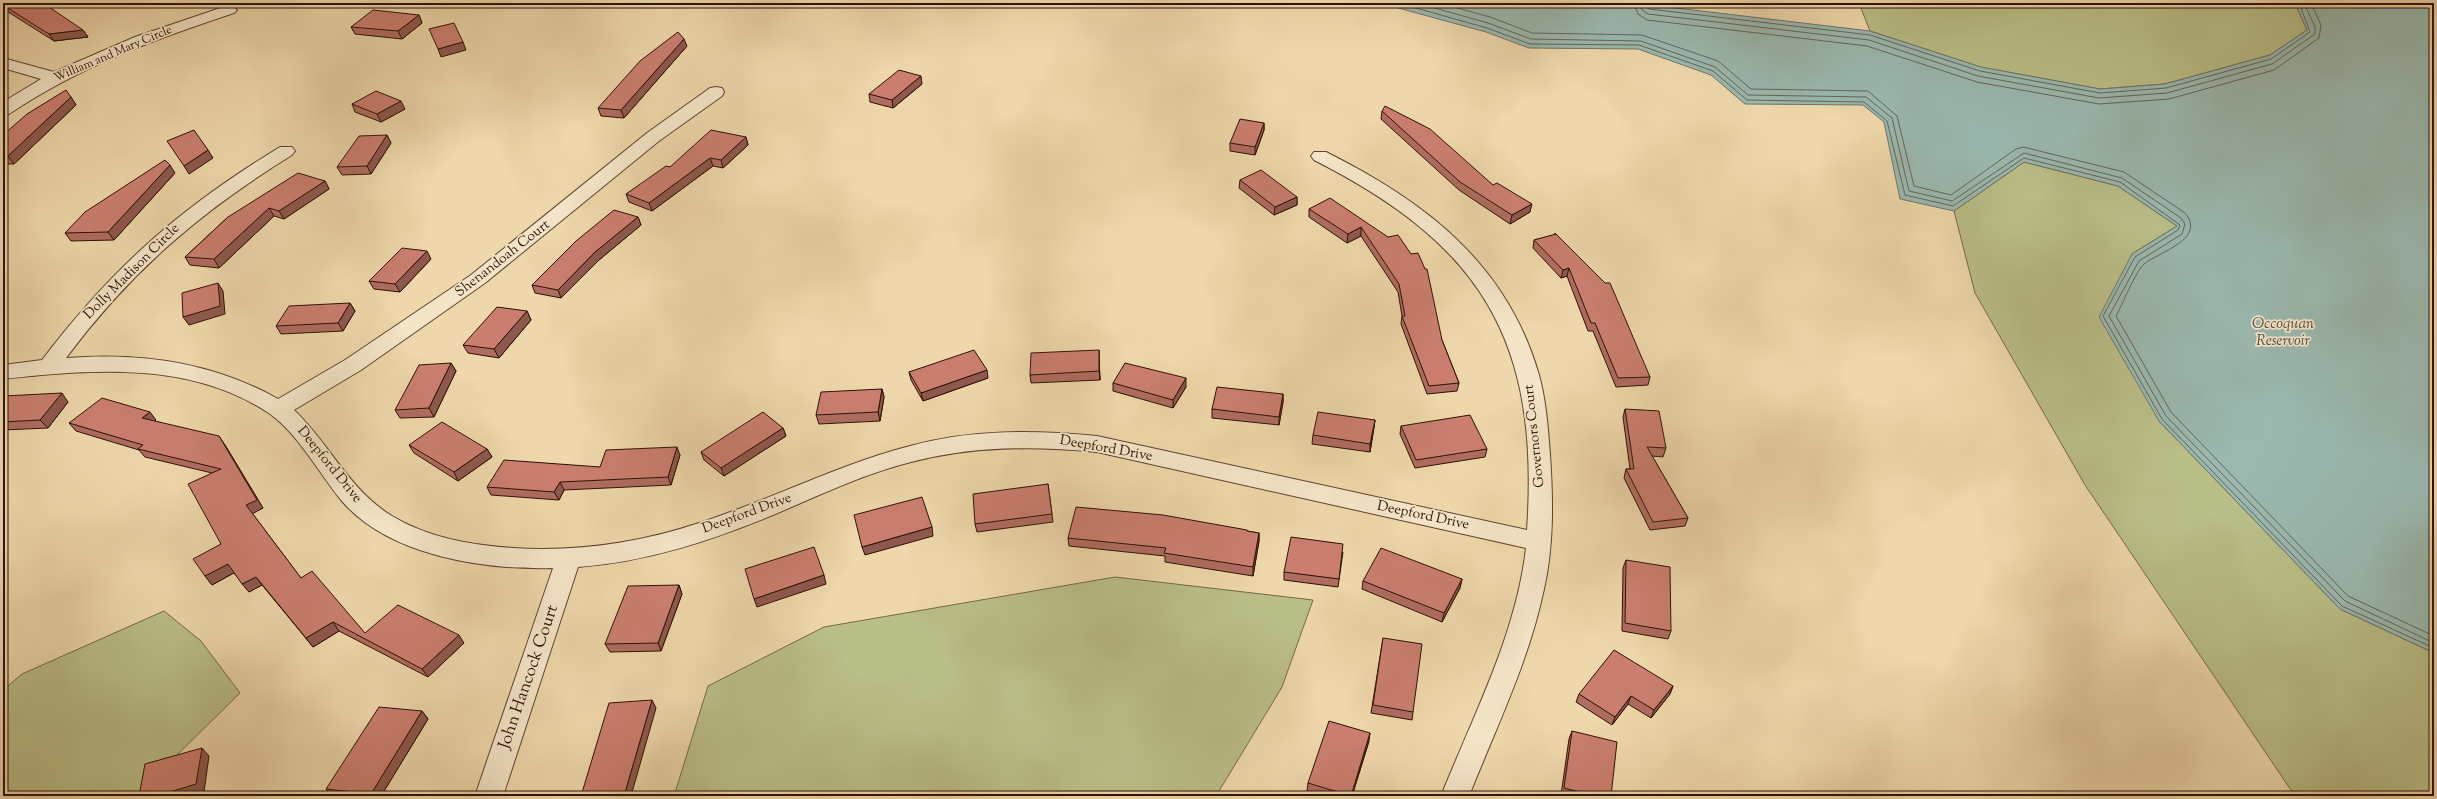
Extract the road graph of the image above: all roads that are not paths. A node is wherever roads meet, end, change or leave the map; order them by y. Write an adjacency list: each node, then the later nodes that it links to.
1 (229, 10): 3 (street, William and Mary Circle)
2 (3, 63): 3 (street)
3 (56, 78): 5 (street, William and Mary Circle)
4 (716, 92): 10 (street, Shenandoah Court)
5 (3, 110)
6 (286, 151): 8 (street, Dolly Madison Circle)
7 (1320, 156): 11 (street, Governors Court)
8 (49, 366): 9 (street, Deepford Drive); 10 (street, Deepford Drive)
9 (3, 372)
10 (278, 409): 12 (street, Deepford Drive)
11 (1539, 542): 12 (street, Deepford Drive); 14 (street, Governors Court)
12 (569, 558): 13 (street, John Hancock Court)
13 (489, 796)
14 (1455, 796)

